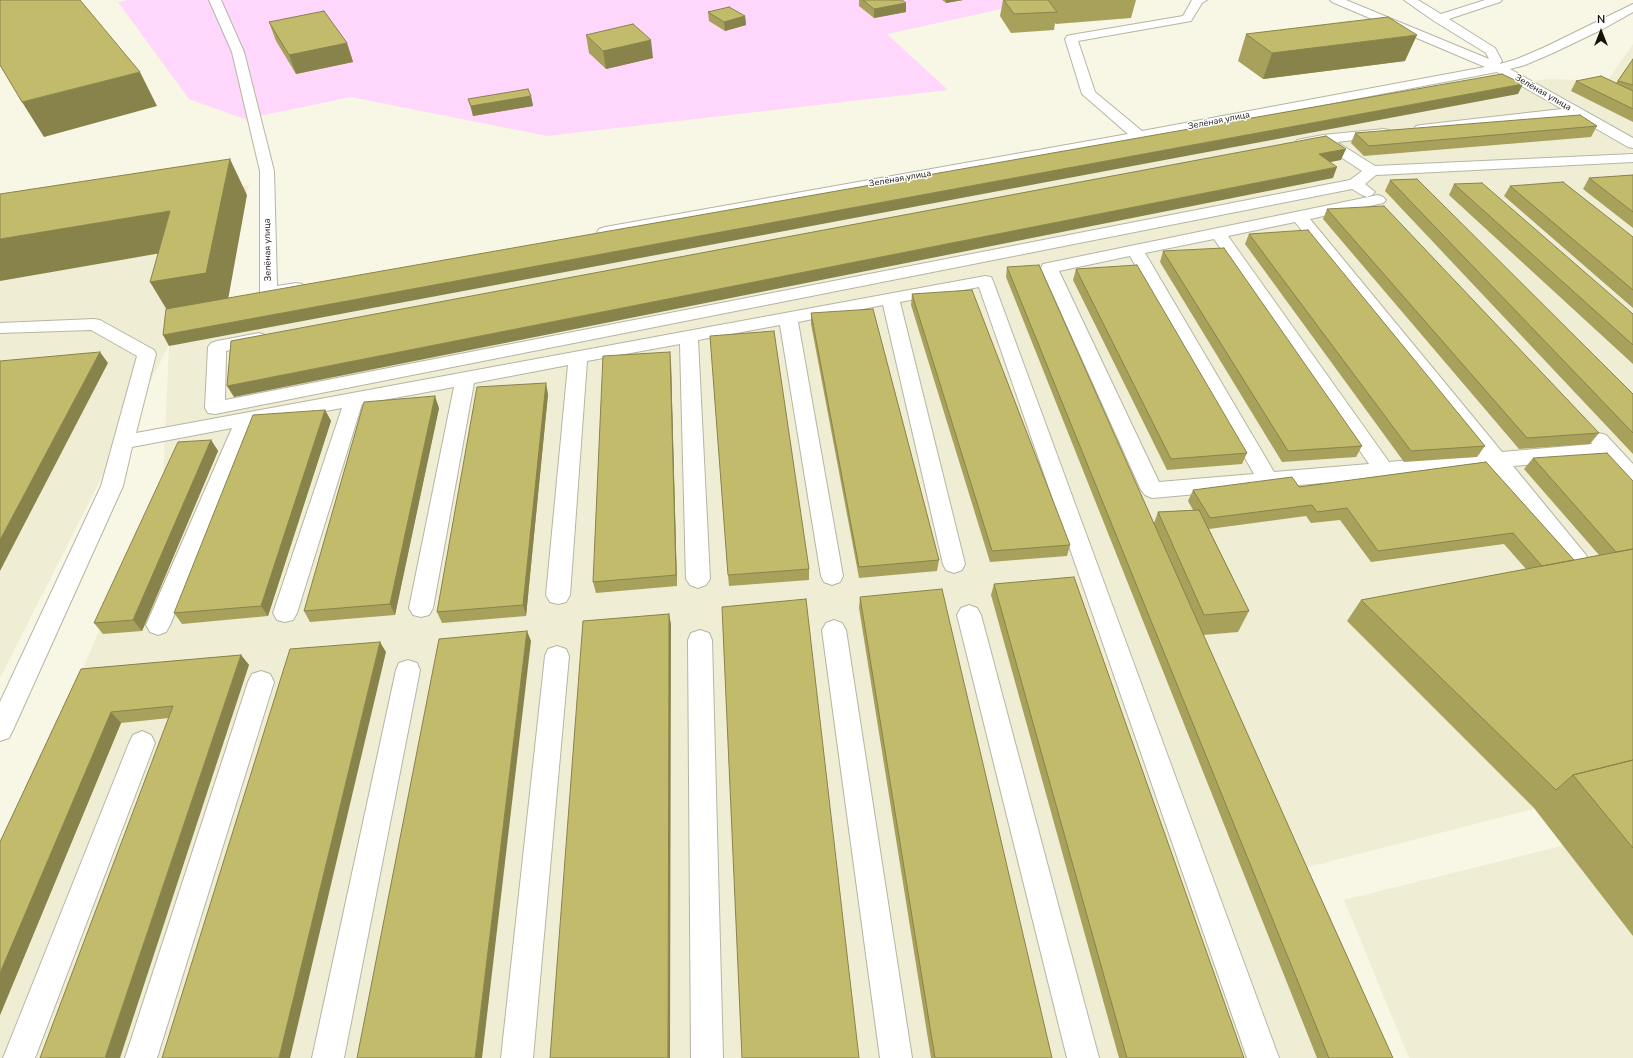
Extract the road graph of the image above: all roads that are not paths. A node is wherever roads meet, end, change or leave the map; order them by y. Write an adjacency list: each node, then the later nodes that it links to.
1 (214, 0): 21 (street, Зелёная улица)
2 (1201, 0): 10 (street)
3 (1336, 0): 8 (street)
4 (1410, 0): 7 (street)
5 (1496, 0): 7 (street)
6 (1633, 7): 8 (street)
7 (1438, 19): 8 (street)
8 (1499, 68): 9 (street, Зелёная улица); 10 (street, Зелёная улица)
9 (1576, 112): 11 (street); 12 (street, Зелёная улица)
10 (1139, 136): 19 (street, Зелёная улица)
11 (1323, 139): 13 (street); 15 (street)
12 (1633, 144)
13 (1283, 147)
14 (1633, 158): 15 (street)
15 (1372, 171): 16 (street)
16 (1356, 184): 17 (street); 26 (street)
17 (1299, 216): 18 (street); 34 (street)
18 (1218, 233): 20 (street); 35 (street)
19 (590, 235)
20 (1135, 250): 37 (street); 37 (street)
21 (308, 286)
22 (890, 298): 23 (street); 39 (street); 61 (street)
23 (788, 318): 25 (street); 40 (street)
24 (0, 328): 32 (street)
25 (689, 336): 27 (street); 41 (street)
26 (272, 337)
27 (578, 358): 28 (street); 42 (street)
28 (465, 379): 29 (street); 43 (street)
29 (354, 400): 30 (street); 44 (street)
30 (246, 420): 32 (street); 46 (street)
31 (1587, 427): 33 (street)
32 (124, 442): 52 (street)
33 (1609, 450): 34 (street); 36 (street)
34 (1497, 460): 35 (street); 38 (street)
35 (1384, 470): 37 (street)
36 (1633, 477)
37 (1268, 480)
38 (1578, 561)
39 (954, 564)
40 (832, 576)
41 (698, 579)
42 (558, 595)
43 (421, 608)
44 (284, 613)
45 (969, 615): 60 (street)
46 (158, 625)
47 (834, 630): 59 (street)
48 (700, 640): 58 (street)
49 (557, 656): 57 (street)
50 (408, 670): 56 (street)
51 (261, 682): 55 (street)
52 (0, 730)
53 (142, 743): 54 (street)
54 (19, 1058)
55 (141, 1058)
56 (328, 1058)
57 (517, 1058)
58 (707, 1058)
59 (896, 1058)
60 (1083, 1058)
61 (1263, 1058)

